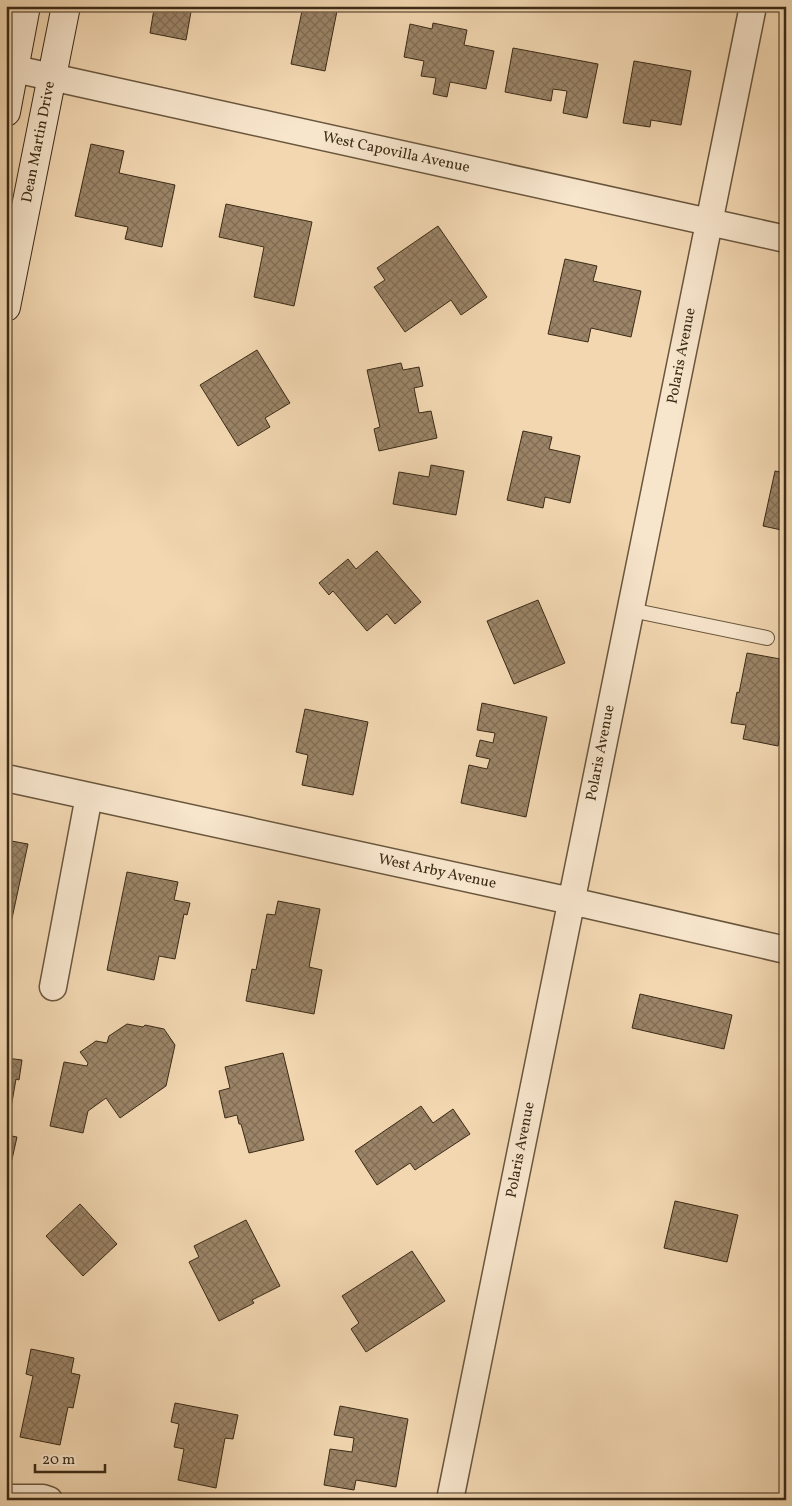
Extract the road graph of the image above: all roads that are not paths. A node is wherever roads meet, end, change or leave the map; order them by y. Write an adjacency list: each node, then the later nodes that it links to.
1 (26, 6): 4 (main road)
2 (66, 6): 5 (main road, Dean Martin Drive)
3 (753, 6): 7 (street, Polaris Avenue)
4 (11, 68): 5 (street, West Capovilla Avenue); 6 (main road)
5 (52, 77): 7 (street, West Capovilla Avenue); 9 (main road, Dean Martin Drive)
6 (6, 112)
7 (709, 222): 8 (street, West Capovilla Avenue); 10 (street, Polaris Avenue)
8 (786, 239)
9 (6, 307)
10 (630, 610): 11 (lane); 14 (street, Polaris Avenue)
11 (767, 638)
12 (6, 778): 13 (street, West Arby Avenue)
13 (89, 796): 14 (street, West Arby Avenue); 16 (street)
14 (571, 901): 15 (street, West Arby Avenue); 19 (street, Polaris Avenue)
15 (786, 950)
16 (53, 987)
17 (6, 1498): 18 (street)
18 (49, 1500)
19 (450, 1500)

